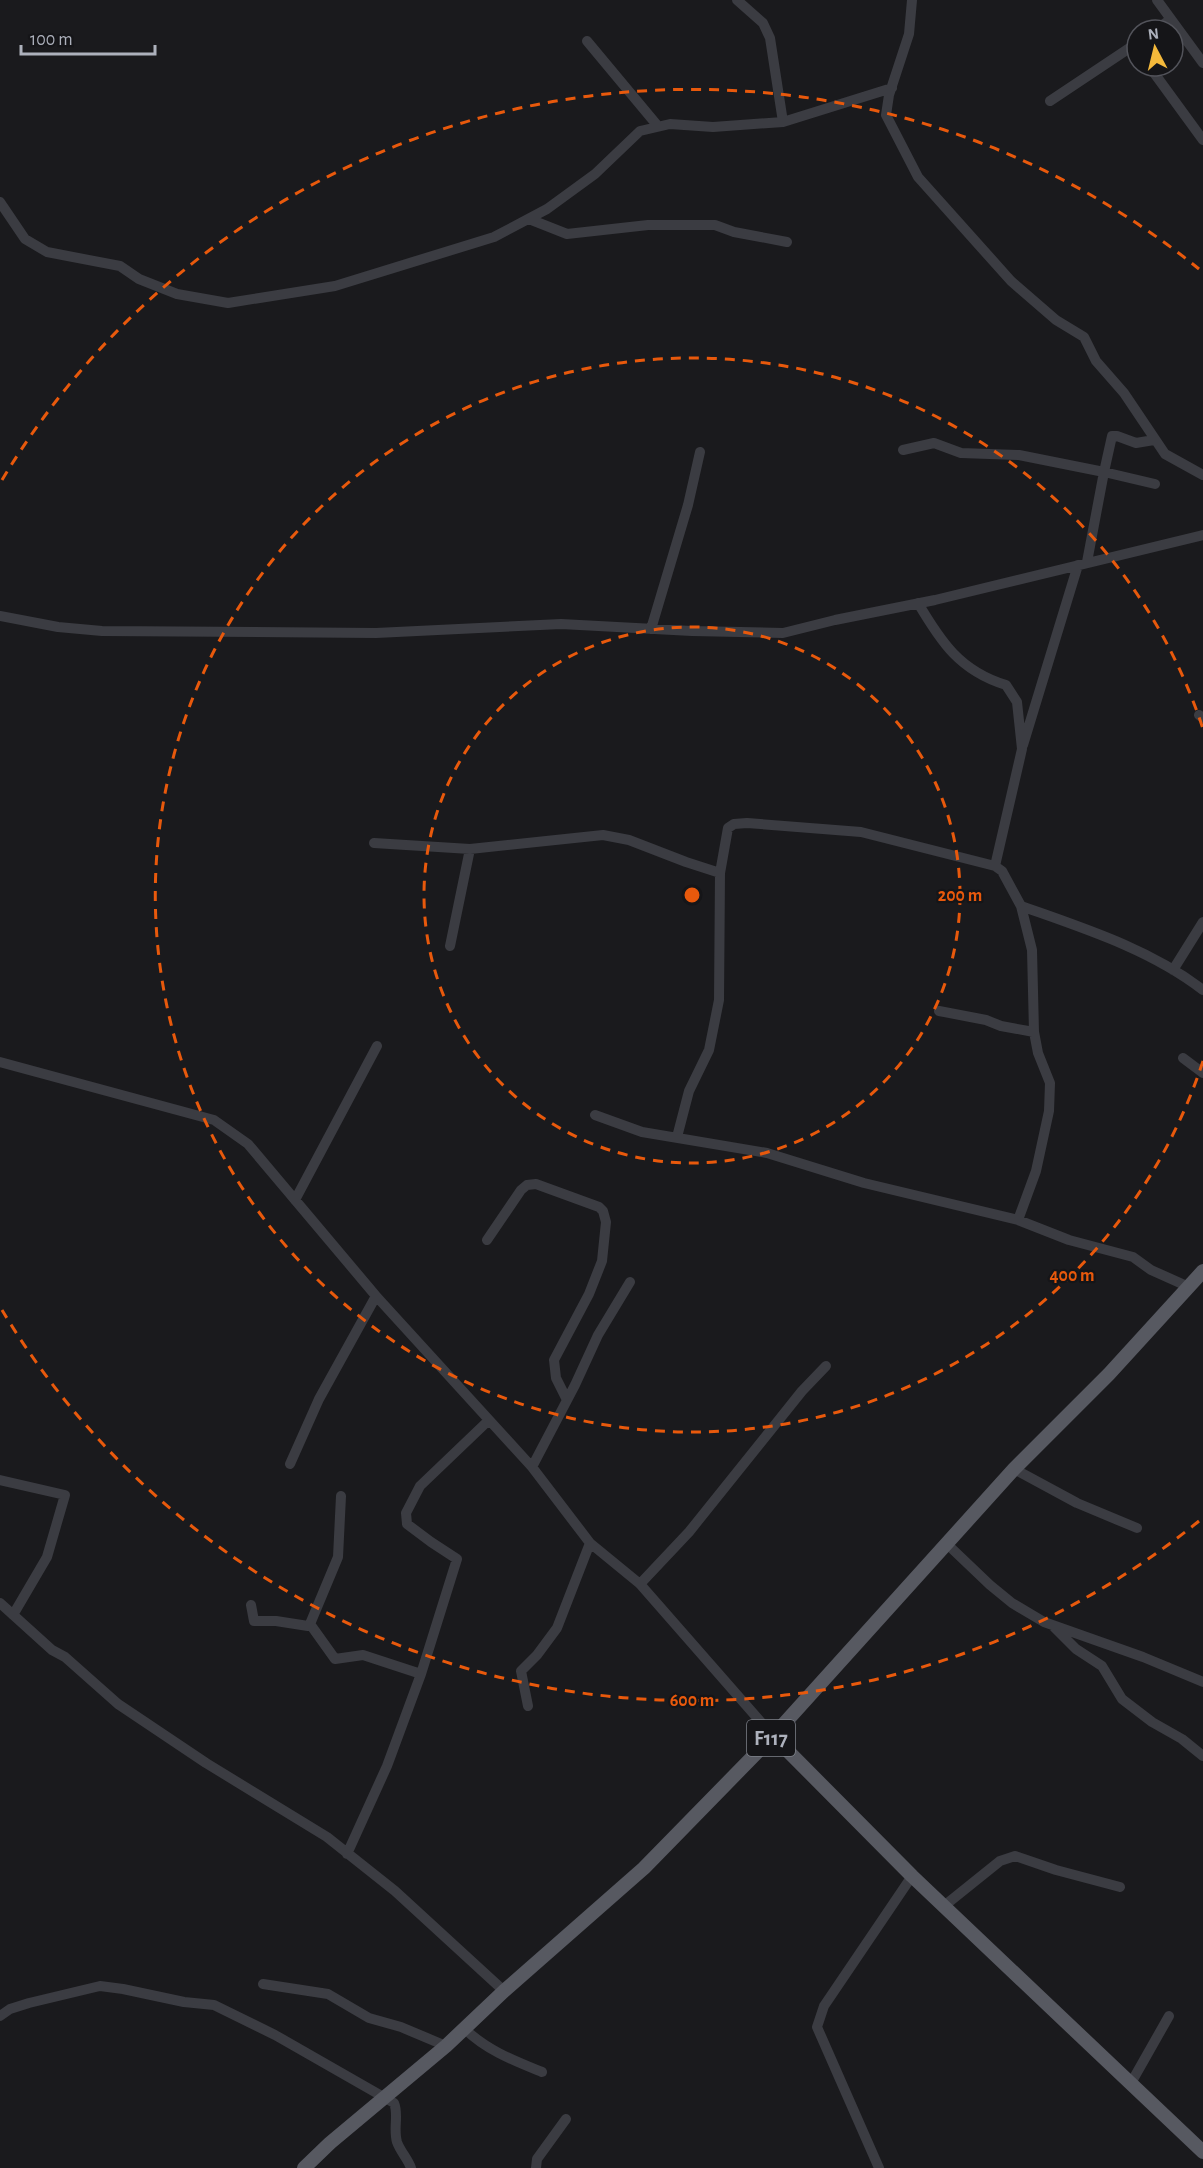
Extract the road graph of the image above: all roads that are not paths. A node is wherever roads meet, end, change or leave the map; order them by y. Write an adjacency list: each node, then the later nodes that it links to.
1 (737, 0): 12 (street)
2 (912, 0): 10 (street)
3 (1157, 0): 4 (street)
4 (1170, 18)
5 (1185, 38): 8 (street)
6 (587, 41): 13 (street)
7 (1125, 53): 11 (street)
8 (1203, 63)
9 (1158, 78): 14 (street)
10 (892, 88): 12 (street); 18 (street)
11 (1050, 101)
12 (783, 122): 13 (street)
13 (657, 126): 16 (street)
14 (1203, 140)
15 (0, 202): 16 (street)
16 (529, 219): 17 (street)
17 (787, 242)
18 (1154, 440): 21 (street); 22 (street)
19 (903, 450): 21 (street)
20 (700, 452): 28 (street)
21 (1104, 472): 23 (street); 25 (street)
22 (1203, 475)
23 (1155, 484)
24 (1203, 535): 25 (street)
25 (1083, 563): 26 (street); 29 (street)
26 (918, 603): 28 (street); 29 (street)
27 (0, 615): 28 (street)
28 (651, 629)
29 (1022, 749): 32 (street)
30 (374, 843): 31 (street)
31 (470, 849): 33 (street); 36 (street)
32 (995, 866): 33 (street); 34 (street)
33 (720, 873): 46 (street)
34 (1021, 906): 37 (street); 40 (street)
35 (1203, 922): 37 (street)
36 (450, 946)
37 (1173, 970): 38 (street)
38 (1203, 990)
39 (939, 1011): 40 (street)
40 (1034, 1032): 48 (street)
41 (378, 1046): 47 (street)
42 (1183, 1058): 44 (street)
43 (0, 1062): 47 (street)
44 (1203, 1072)
45 (595, 1115): 46 (street)
46 (677, 1137): 48 (street)
47 (295, 1200): 53 (street)
48 (1018, 1220): 52 (street)
49 (488, 1240): 55 (street)
50 (1203, 1271): 52 (main road, F117)
51 (630, 1282): 55 (street)
52 (1189, 1287): 59 (main road, F117)
53 (376, 1296): 56 (street); 57 (street)
54 (826, 1366): 65 (street)
55 (567, 1400): 58 (street)
56 (489, 1420): 58 (street); 71 (street)
57 (290, 1464)
58 (532, 1467): 63 (street)
59 (1014, 1469): 62 (street); 64 (main road, F117)
60 (0, 1480): 68 (street)
61 (341, 1496): 69 (street)
62 (1137, 1528)
63 (590, 1543): 65 (street); 73 (street)
64 (947, 1544): 70 (street); 74 (main road, F117)
65 (639, 1584): 74 (street)
66 (0, 1603): 68 (street)
67 (251, 1605): 69 (street)
68 (13, 1616): 76 (street)
69 (310, 1624): 71 (street)
70 (1052, 1625): 72 (street); 75 (street)
71 (422, 1674): 76 (street)
72 (1203, 1682)
73 (528, 1706)
74 (773, 1736): 77 (main road); 81 (main road, F117)
75 (1203, 1756)
76 (347, 1854): 81 (street)
77 (912, 1876): 79 (main road); 94 (street)
78 (1120, 1887): 79 (street)
79 (944, 1906): 87 (main road)
80 (262, 1984): 85 (street)
81 (504, 1991): 84 (main road, F117)
82 (0, 2016): 88 (street)
83 (1169, 2016): 87 (street)
84 (465, 2029): 85 (main road, F117); 86 (street)
85 (446, 2046): 88 (main road, F117)
86 (542, 2072)
87 (1131, 2083): 90 (main road)
88 (384, 2097): 91 (main road, F117); 92 (street)
89 (566, 2119): 93 (street)
90 (1203, 2152)
91 (304, 2168)
92 (411, 2168)
93 (536, 2168)
94 (879, 2168)

